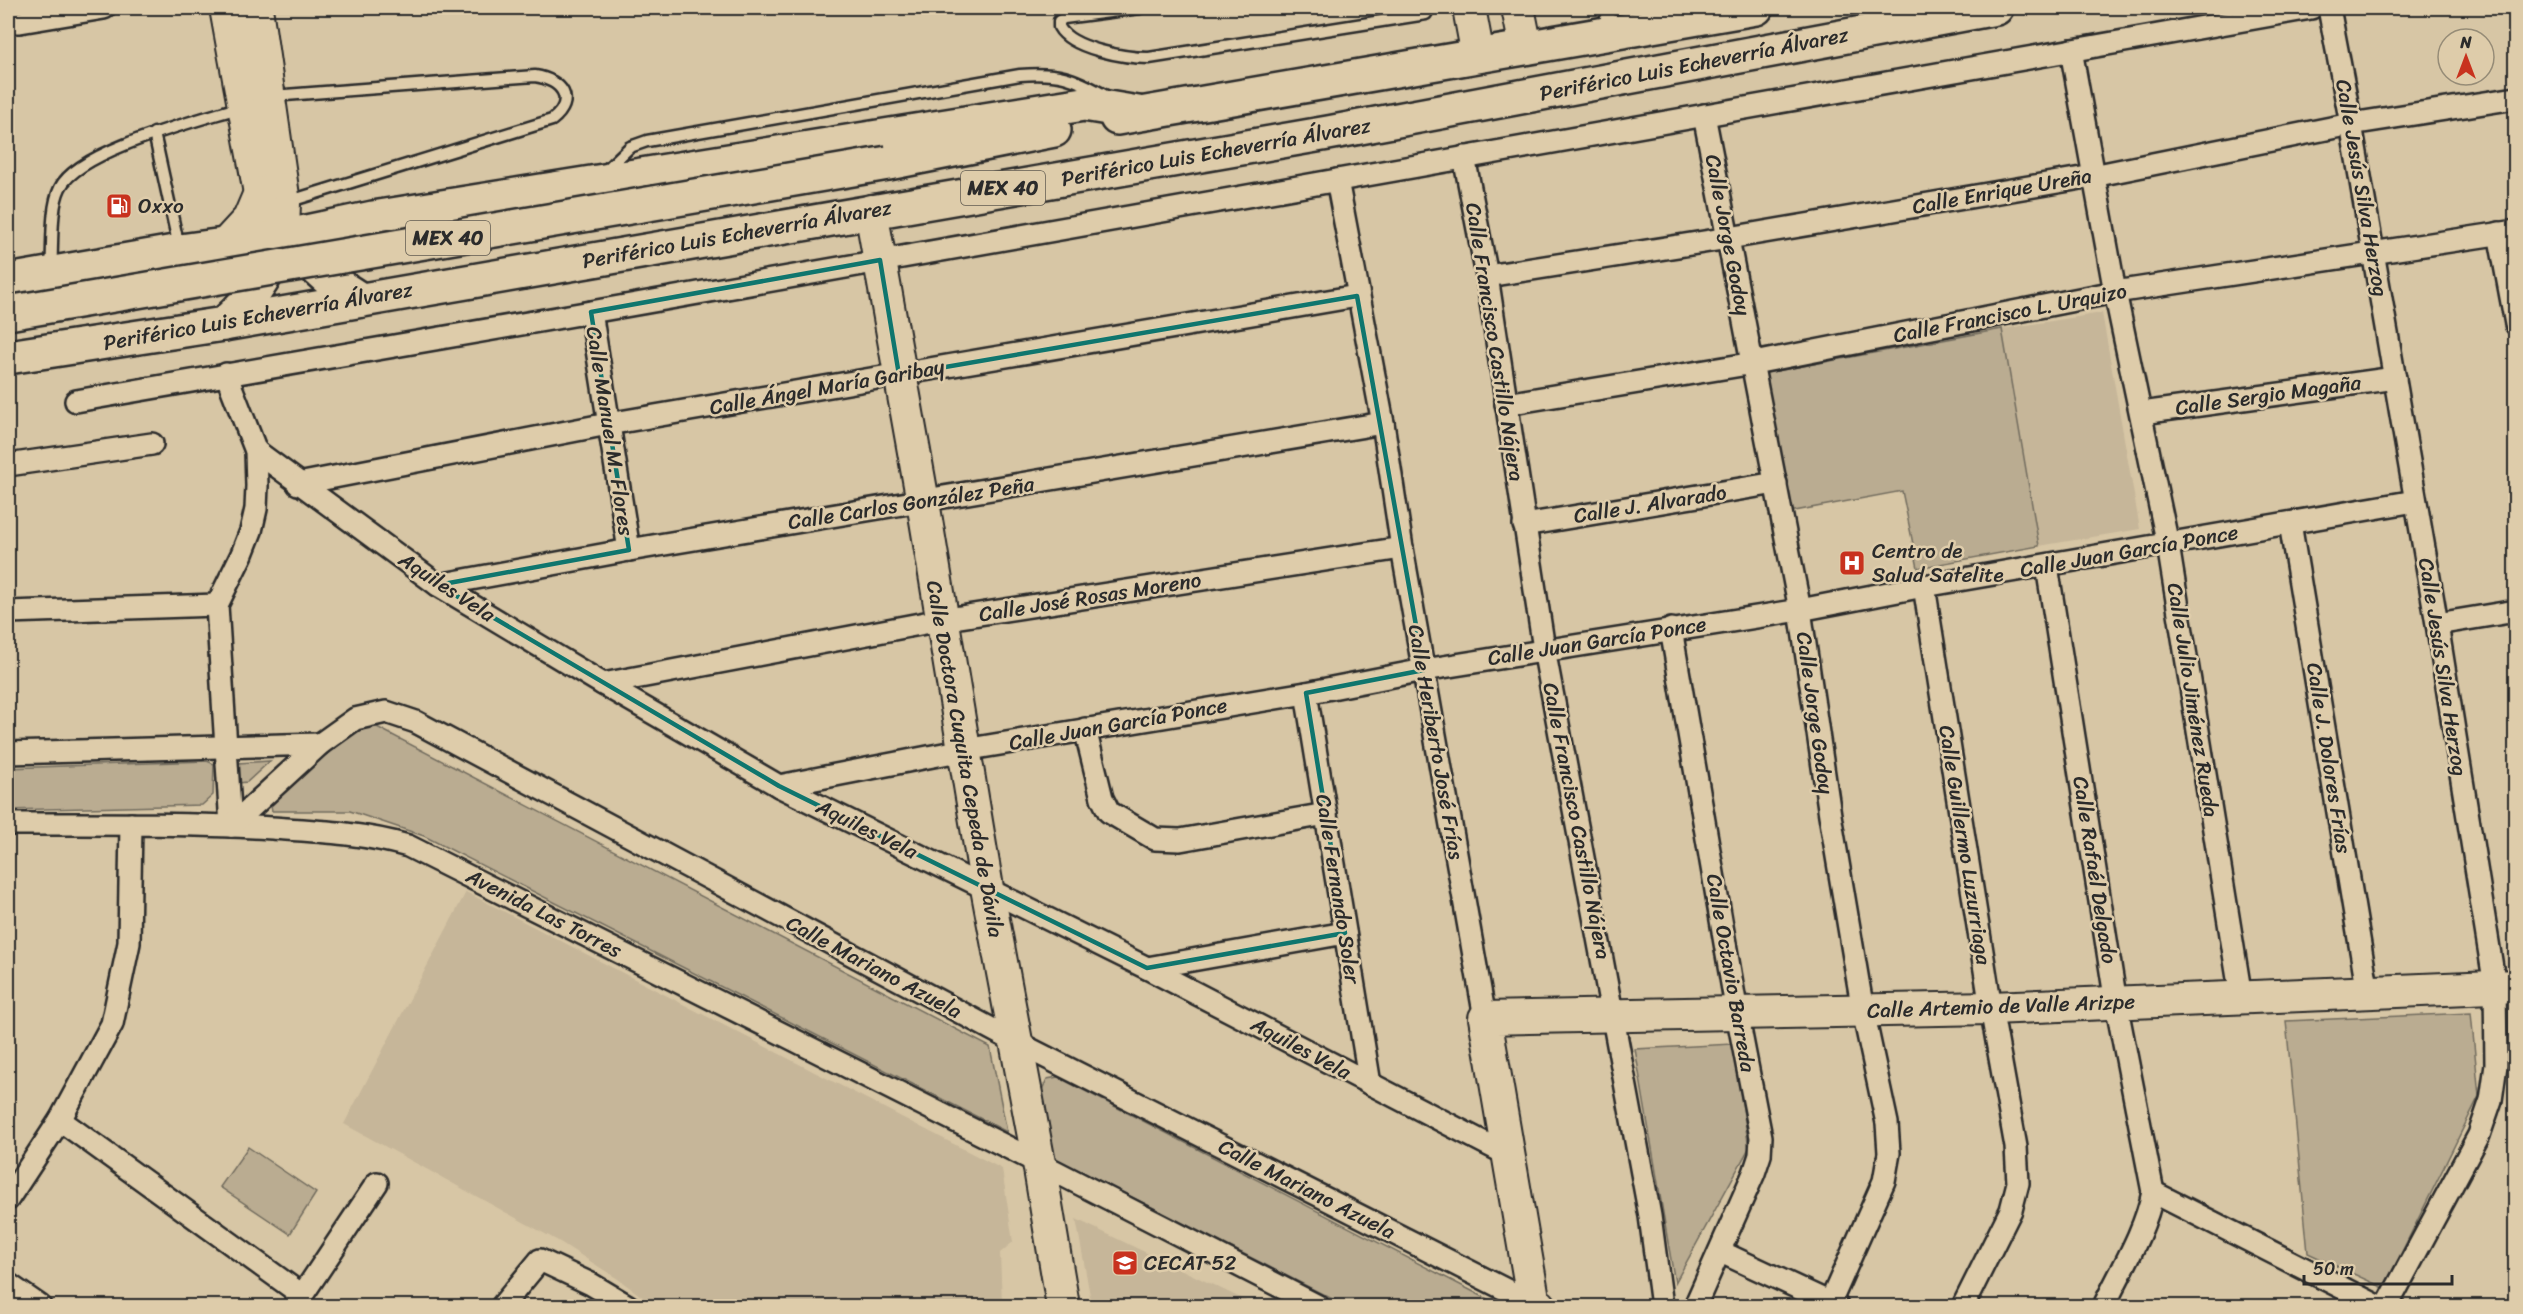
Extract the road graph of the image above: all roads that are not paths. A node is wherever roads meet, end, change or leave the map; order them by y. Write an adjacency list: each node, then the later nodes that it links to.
1 (104, 8): 14 (street)
2 (225, 8): 20 (street)
3 (256, 8): 20 (street)
4 (1140, 8): 5 (lane)
5 (1429, 8)
6 (1469, 8): 18 (street)
7 (1518, 8): 16 (street)
8 (1612, 8): 15 (lane)
9 (1756, 8): 15 (highway, Periférico Luis Echeverría Álvarez / MEX 40)
10 (1996, 8): 13 (highway, Periférico Luis Echeverría Álvarez / MEX 40)
11 (2311, 8): 17 (street)
12 (2328, 8): 23 (street, Calle Jesús Silva Herzog)
13 (1956, 11): 29 (highway, Periférico Luis Echeverría Álvarez / MEX 40)
14 (8, 18)
15 (1597, 37): 16 (highway, Periférico Luis Echeverría Álvarez / MEX 40)
16 (1526, 48): 18 (highway, Periférico Luis Echeverría Álvarez / MEX 40)
17 (2071, 50): 22 (street); 26 (street, Calle Julio Jiménez Rueda)
18 (1478, 56): 21 (highway, Periférico Luis Echeverría Álvarez / MEX 40)
19 (2516, 98): 23 (street, Calle Enrique Ureña)
20 (256, 102): 24 (lane); 28 (street); 28 (lane)
21 (1138, 113): 30 (highway); 46 (highway, Periférico Luis Echeverría Álvarez / MEX 40, bridge)
22 (1704, 115): 25 (street); 33 (street, Calle Jorge Godoy)
23 (2351, 124): 26 (street, Calle Enrique Ureña); 36 (street, Calle Jesús Silva Herzog)
24 (154, 133): 35 (lane); 38 (lane)
25 (1464, 157): 27 (street); 39 (street, Calle Francisco Castillo Nájera)
26 (2093, 176): 33 (street, Calle Enrique Ureña); 41 (street, Calle Julio Jiménez Rueda)
27 (1336, 180): 37 (street); 43 (street, Calle Heriberto José Frías)
28 (272, 198): 32 (street); 34 (street)
29 (871, 211): 37 (street, Calle Doctora Cuquita Cepeda de Dávila); 42 (highway, Periférico Luis Echeverría Álvarez / MEX 40)
30 (373, 218): 32 (highway); 42 (highway)
31 (2507, 232): 36 (street, Calle Francisco L. Urquizo); 47 (street)
32 (283, 237): 34 (highway); 44 (highway); 48 (highway)
33 (1729, 238): 39 (street, Calle Enrique Ureña); 50 (street, Calle Jorge Godoy)
34 (225, 245): 35 (highway)
35 (180, 250): 38 (highway); 48 (highway)
36 (2373, 252): 41 (street, Calle Francisco L. Urquizo); 53 (street, Calle Jesús Silva Herzog)
37 (880, 260): 45 (street); 52 (street, Calle Doctora Cuquita Cepeda de Dávila)
38 (51, 273): 40 (highway)
39 (1487, 276): 55 (street, Calle Francisco Castillo Nájera)
40 (8, 281)
41 (2115, 292): 50 (street, Calle Francisco L. Urquizo); 56 (street, Calle Julio Jiménez Rueda)
42 (396, 293): 44 (highway, Periférico Luis Echeverría Álvarez / MEX 40)
43 (1357, 296): 52 (street, Calle Ángel María Garibay); 57 (street, Calle Heriberto José Frías)
44 (361, 300): 48 (highway, Periférico Luis Echeverría Álvarez / MEX 40)
45 (591, 312): 51 (street); 58 (street, Calle Manuel M. Flores)
46 (8, 313)
47 (2516, 324)
48 (210, 326): 49 (highway, Periférico Luis Echeverría Álvarez / MEX 40)
49 (8, 357)
50 (1754, 363): 55 (street, Calle Francisco L. Urquizo); 62 (street, Calle Jorge Godoy)
51 (226, 374): 54 (street); 60 (street)
52 (899, 375): 58 (street, Calle Ángel María Garibay); 65 (street, Calle Doctora Cuquita Cepeda de Dávila)
53 (2395, 378): 56 (street, Calle Sergio Magaña); 64 (street, Calle Jesús Silva Herzog)
54 (76, 401)
55 (1506, 404): 67 (street, Calle Francisco Castillo Nájera)
56 (2142, 413): 68 (street, Calle Julio Jiménez Rueda)
57 (1383, 423): 65 (street, Calle Carlos González Peña); 69 (street, Calle Heriberto José Frías)
58 (608, 424): 63 (street, Calle Ángel María Garibay); 70 (street, Calle Manuel M. Flores)
59 (152, 444): 61 (street)
60 (256, 451): 63 (street, Aquiles Vela); 74 (street)
61 (8, 465)
62 (1776, 483): 67 (street, Calle J. Alvarado); 75 (street, Calle Jorge Godoy)
63 (298, 484): 72 (street, Aquiles Vela)
64 (2415, 501): 66 (street, Calle Juan García Ponce); 79 (street, Calle Jesús Silva Herzog)
65 (923, 502): 70 (street, Calle Carlos González Peña); 78 (street, Calle Doctora Cuquita Cepeda de Dávila)
66 (2290, 523): 68 (street, Calle Juan García Ponce); 99 (street, Calle J. Dolores Frías)
67 (1524, 525): 81 (street, Calle Francisco Castillo Nájera)
68 (2168, 545): 71 (street, Calle Juan García Ponce); 100 (street, Calle Julio Jiménez Rueda)
69 (1402, 548): 78 (street, Calle José Rosas Moreno); 82 (street, Calle Heriberto José Frías)
70 (629, 550): 72 (street, Calle Carlos González Peña)
71 (2047, 566): 73 (street, Calle Juan García Ponce); 101 (street, Calle Rafaél Delgado)
72 (438, 585): 83 (street, Aquiles Vela)
73 (1924, 585): 75 (street, Calle Juan García Ponce); 102 (street, Calle Guillermo Luzurriaga)
74 (217, 605): 77 (street); 87 (street)
75 (1800, 610): 80 (street, Calle Juan García Ponce); 103 (street, Calle Jorge Godoy)
76 (2516, 611): 79 (street)
77 (8, 612)
78 (941, 620): 83 (street, Calle José Rosas Moreno); 88 (street, Calle Doctora Cuquita Cepeda de Dávila)
79 (2437, 624): 98 (street, Calle Jesús Silva Herzog)
80 (1671, 629): 81 (street, Calle Juan García Ponce); 104 (street, Calle Octavio Barreda)
81 (1544, 649): 82 (street, Calle Juan García Ponce); 105 (street, Calle Francisco Castillo Nájera)
82 (1424, 670): 84 (street, Calle Juan García Ponce); 106 (street, Calle Heriberto José Frías)
83 (603, 684): 90 (street, Aquiles Vela)
84 (1306, 693): 85 (street, Calle Juan García Ponce); 91 (street, Calle Fernando Soler)
85 (1085, 729): 88 (street, Calle Juan García Ponce); 91 (street)
86 (320, 744): 87 (street); 94 (street, Calle Mariano Azuela); 107 (street, Calle Mariano Azuela)
87 (225, 746): 89 (street); 94 (street)
88 (964, 750): 90 (street, Calle Juan García Ponce); 95 (street, Calle Doctora Cuquita Cepeda de Dávila)
89 (8, 753)
90 (779, 786): 95 (street, Aquiles Vela)
91 (1326, 814): 96 (street, Calle Fernando Soler)
92 (8, 824): 93 (street, Avenida Las Torres)
93 (131, 824): 94 (street, Avenida Las Torres); 109 (street)
94 (231, 826): 111 (street, Avenida Las Torres)
95 (987, 888): 97 (street, Aquiles Vela); 107 (street, Calle Doctora Cuquita Cepeda de Dávila)
96 (1345, 933): 97 (street); 108 (street, Calle Fernando Soler)
97 (1147, 968): 108 (street, Aquiles Vela)
98 (2505, 986): 99 (street, Calle Artemio de Valle Arizpe); 130 (street, Calle Jesús Silva Herzog)
99 (2368, 993): 100 (street, Calle Artemio de Valle Arizpe)
100 (2241, 997): 101 (street, Calle Artemio de Valle Arizpe)
101 (2116, 1003): 102 (street, Calle Artemio de Valle Arizpe); 113 (street, Calle Rafaél Delgado)
102 (1991, 1008): 103 (street, Calle Artemio de Valle Arizpe); 127 (street, Calle Guillermo Luzurriaga)
103 (1863, 1011): 104 (street, Calle Artemio de Valle Arizpe); 119 (street, Calle Jorge Godoy)
104 (1737, 1013): 105 (street, Calle Artemio de Valle Arizpe); 115 (street, Calle Octavio Barreda)
105 (1613, 1016): 106 (street, Calle Artemio de Valle Arizpe); 125 (street, Calle Francisco Castillo Nájera)
106 (1485, 1018): 110 (street, Calle Heriberto José Frías)
107 (1014, 1041): 111 (street, Calle Doctora Cuquita Cepeda de Dávila); 118 (street, Calle Mariano Azuela)
108 (1370, 1084): 110 (street, Aquiles Vela)
109 (60, 1120): 114 (street); 117 (street)
110 (1510, 1156): 118 (street, Calle Heriberto José Frías)
111 (1039, 1163): 123 (street, Calle Doctora Cuquita Cepeda de Dávila); 124 (street, Avenida Las Torres)
112 (378, 1183): 117 (street)
113 (2152, 1192): 128 (street, Calle Rafaél Delgado); 129 (street)
114 (8, 1199)
115 (1721, 1251): 119 (street); 126 (street, Calle Octavio Barreda)
116 (8, 1284): 120 (street)
117 (298, 1301)
118 (1537, 1305)
119 (1833, 1305)
120 (40, 1306)
121 (502, 1306): 122 (street)
122 (628, 1306)
123 (1063, 1306)
124 (1318, 1306)
125 (1662, 1306)
126 (1695, 1306)
127 (1963, 1306)
128 (2104, 1306)
129 (2378, 1306)
130 (2387, 1306)

